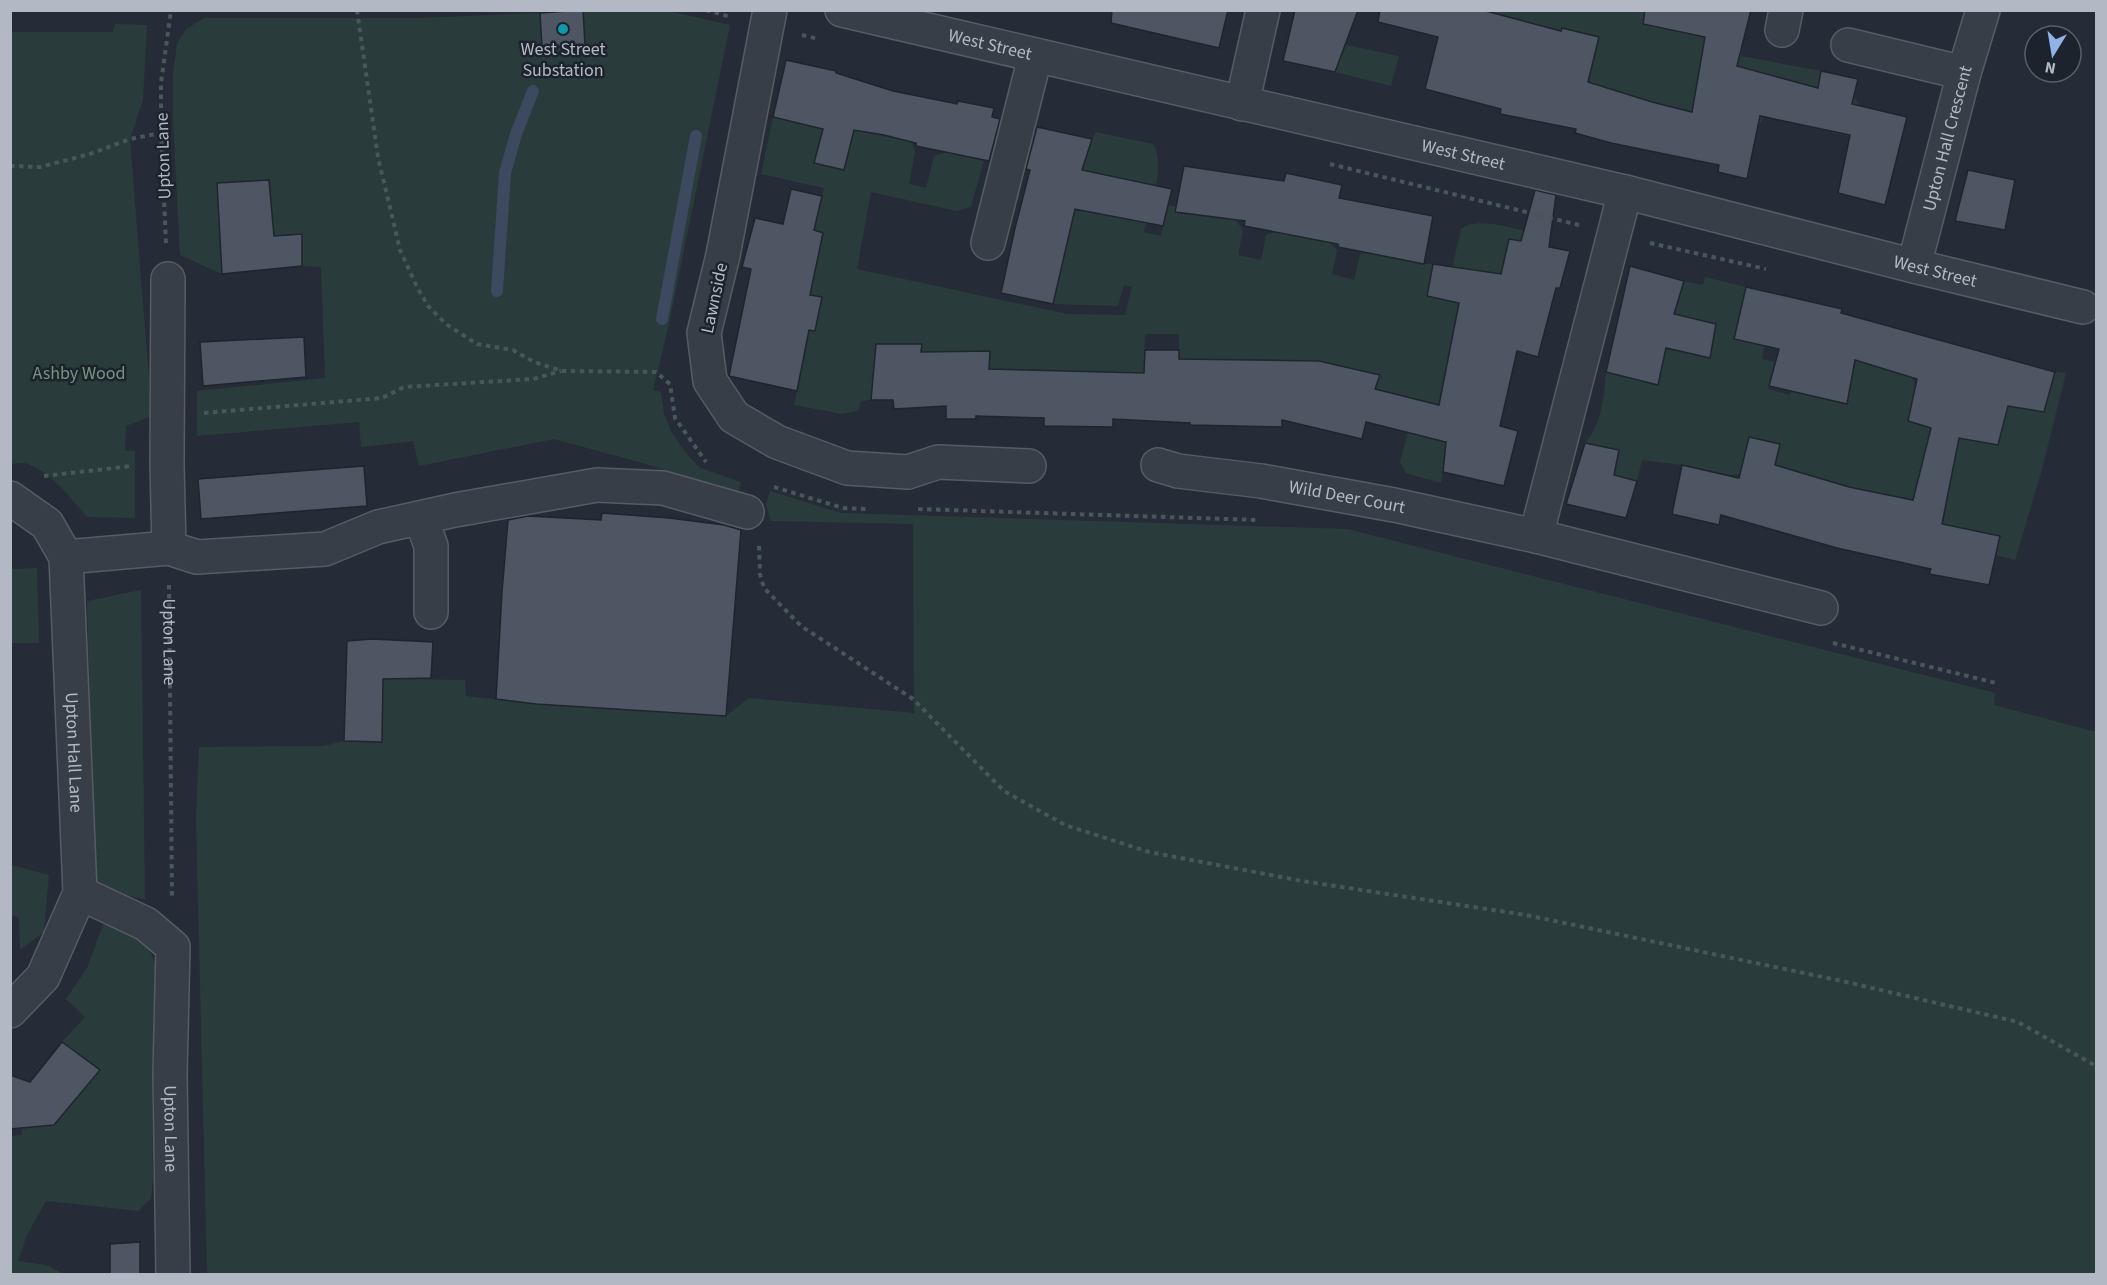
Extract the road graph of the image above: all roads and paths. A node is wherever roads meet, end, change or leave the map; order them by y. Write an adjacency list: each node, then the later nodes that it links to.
1 (171, 10): 13 (path, Upton Lane)
2 (357, 10): 23 (path)
3 (706, 10): 7 (path)
4 (842, 10): 10 (street, West Street)
5 (1263, 10): 12 (street)
6 (1983, 10): 11 (street, Upton Hall Crescent)
7 (768, 18): 8 (path); 28 (street, Lawnside)
8 (823, 40)
9 (1848, 45): 11 (street)
10 (1035, 57): 12 (street, West Street); 18 (street)
11 (1964, 73): 19 (street, Upton Hall Crescent)
12 (1242, 104): 16 (street, West Street)
13 (161, 133): 15 (path); 21 (path, Upton Lane)
14 (1322, 162): 17 (path)
15 (10, 166)
16 (1625, 192): 17 (street); 19 (street, West Street)
17 (1614, 235): 20 (path); 37 (street)
18 (987, 243)
19 (1914, 266): 22 (street, West Street)
20 (1771, 270)
21 (168, 279): 24 (street)
22 (2083, 307)
23 (562, 371): 24 (path); 26 (path)
24 (168, 417): 25 (street)
25 (167, 464): 29 (path); 38 (street)
26 (708, 464)
27 (1158, 465): 37 (street, Wild Deer Court)
28 (1029, 466)
29 (38, 477)
30 (769, 486): 32 (path)
31 (10, 498): 39 (street, Upton Hall Lane)
32 (876, 509)
33 (909, 509): 36 (path)
34 (747, 512): 35 (street); 47 (path)
35 (421, 518): 38 (street); 41 (street)
36 (1260, 520)
37 (1536, 536): 40 (street, Wild Deer Court)
38 (169, 548): 39 (street); 45 (path, Upton Lane)
39 (66, 557): 44 (street, Upton Hall Lane)
40 (1821, 608)
41 (431, 612)
42 (1826, 642): 43 (path)
43 (1996, 683)
44 (80, 893): 45 (street); 46 (street, Upton Hall Lane)
45 (173, 947): 48 (street, Upton Lane)
46 (10, 1011)
47 (2097, 1066)
48 (173, 1275)

